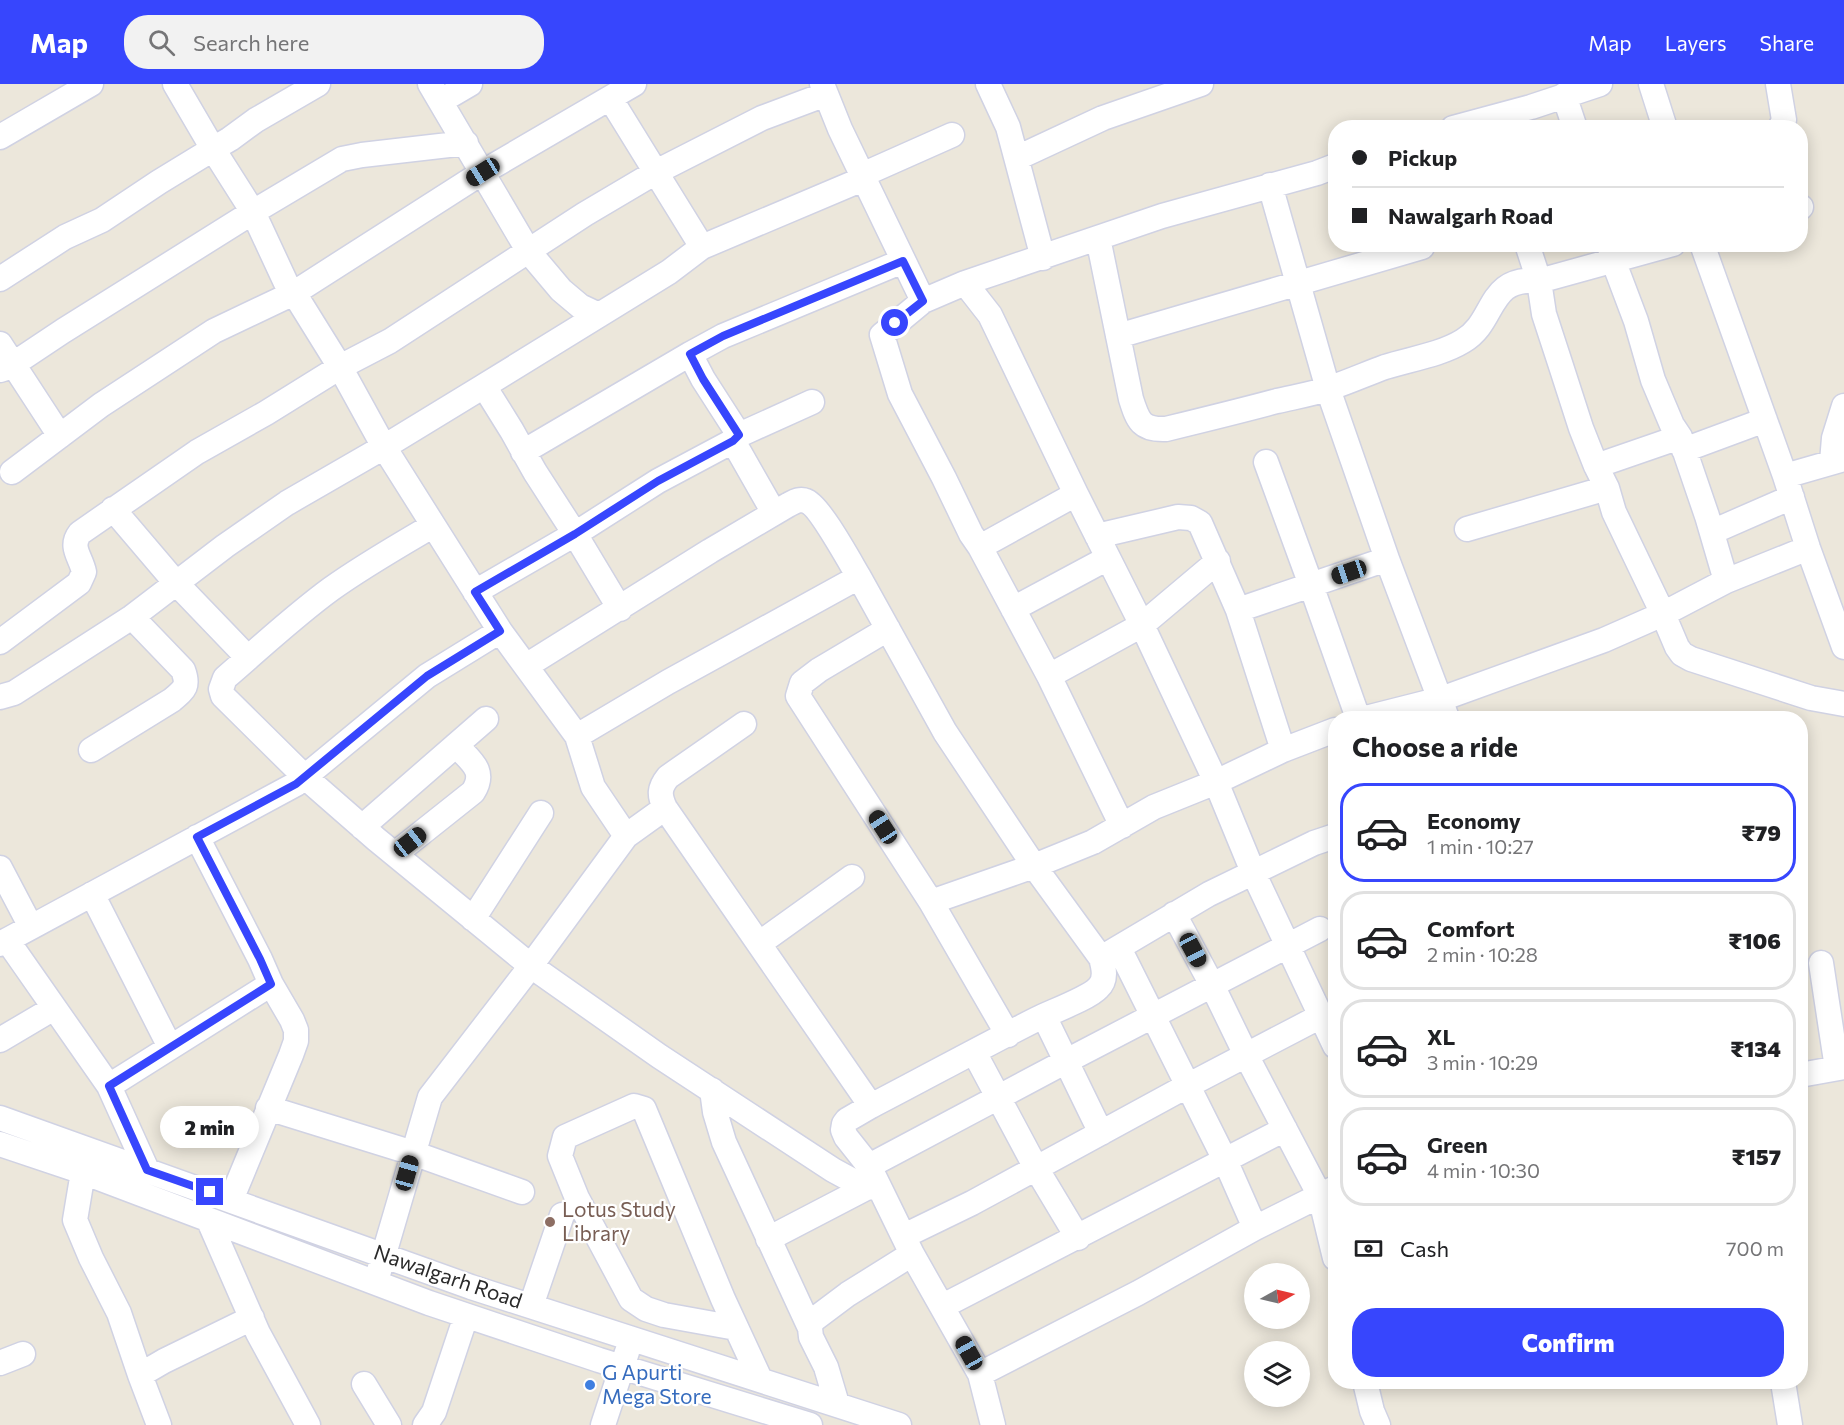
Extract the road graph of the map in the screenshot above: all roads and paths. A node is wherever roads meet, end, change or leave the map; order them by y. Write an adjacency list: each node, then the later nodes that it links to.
1 (91, 84): 20 (street)
2 (175, 84): 22 (street)
3 (318, 84): 22 (street)
4 (470, 84): 12 (street)
5 (634, 84): 14 (street)
6 (988, 84): 23 (street)
7 (1201, 84): 23 (street)
8 (1600, 84): 13 (street)
9 (1651, 84): 17 (street)
10 (1778, 84): 18 (street)
11 (824, 89): 26 (street); 27 (street)
12 (436, 93): 21 (street)
13 (1564, 95): 15 (street); 16 (street)
14 (610, 98): 25 (street); 26 (street)
15 (1493, 120)
16 (1572, 120)
17 (1662, 120)
18 (1784, 120)
19 (952, 135): 27 (street)
20 (0, 137)
21 (466, 143): 25 (street); 29 (street)
22 (213, 149): 29 (street); 39 (street)
23 (1017, 158): 37 (street)
24 (1328, 168): 28 (street)
25 (483, 172): 32 (street); 43 (street)
26 (656, 172): 31 (street); 32 (street)
27 (863, 177): 31 (street); 38 (street)
28 (1270, 185): 30 (street); 42 (street)
29 (253, 212): 43 (street); 49 (street)
30 (1098, 238): 37 (street); 46 (street)
31 (702, 247): 45 (street)
32 (529, 252): 45 (street); 50 (street)
33 (1406, 252): 42 (street)
34 (1530, 252): 40 (street)
35 (1611, 252): 40 (street); 58 (street)
36 (1705, 252): 55 (street)
37 (1043, 258): 41 (street)
38 (903, 261): 44 (street); 48 (street)
39 (0, 279)
40 (1539, 281): 52 (street); 63 (street)
41 (965, 283): 44 (street); 67 (street)
42 (1297, 285): 46 (street); 52 (street)
43 (294, 293): 50 (street); 56 (street)
44 (923, 301): 75 (street)
45 (599, 315): 51 (street)
46 (1118, 336): 52 (street)
47 (0, 344): 49 (street)
48 (690, 354): 57 (street); 60 (street)
49 (7, 367): 56 (street)
50 (340, 367): 59 (street); 68 (street)
51 (484, 386): 59 (street); 60 (street)
52 (1328, 389): 78 (street)
53 (812, 402): 57 (street)
54 (1844, 406): 61 (street)
55 (1765, 420): 58 (street); 65 (street)
56 (60, 436): 64 (street)
57 (736, 438): 69 (street); 73 (street)
58 (1682, 443): 63 (street); 72 (street)
59 (384, 447): 70 (street); 82 (street)
60 (524, 452): 73 (street)
61 (1838, 461): 65 (street)
62 (1266, 462): 83 (street)
63 (1596, 466): 66 (street)
64 (12, 471)
65 (1788, 487): 72 (street); 76 (street)
66 (1607, 488): 71 (street); 88 (street)
67 (1076, 494): 74 (street); 75 (street)
68 (113, 510): 82 (street); 93 (street)
69 (774, 513): 80 (street); 85 (street)
70 (432, 526): 84 (street); 95 (street)
71 (1467, 529)
72 (1712, 532): 81 (street)
73 (575, 534): 84 (street); 85 (street)
74 (1097, 536): 77 (street); 79 (street)
75 (980, 547): 86 (street)
76 (1808, 548): 81 (street); 94 (street)
77 (1108, 558): 86 (street); 90 (street)
78 (1387, 559): 83 (street); 100 (street)
79 (1218, 561): 87 (street); 90 (street)
80 (860, 577): 91 (street); 106 (street)
81 (1726, 581): 88 (street)
82 (176, 583): 89 (street); 95 (street)
83 (1311, 585): 87 (street); 101 (street)
84 (475, 592): 92 (street)
85 (620, 609): 96 (street)
86 (1013, 609): 97 (street)
87 (1238, 610): 109 (street)
88 (1663, 614): 99 (street); 100 (street)
89 (132, 617): 98 (street); 108 (street)
90 (1142, 625): 97 (street); 111 (street)
91 (888, 629): 120 (street); 125 (street)
92 (500, 631): 96 (street); 110 (street)
93 (0, 642)
94 (1844, 647)
95 (248, 658): 110 (street)
96 (526, 666): 106 (street)
97 (1049, 676): 114 (street)
98 (0, 697)
99 (1844, 704)
100 (1444, 709): 102 (street)
101 (1356, 711)
102 (1427, 711)
103 (486, 718): 107 (street)
104 (744, 724): 112 (street)
105 (1328, 733): 109 (street)
106 (577, 736): 116 (street)
107 (456, 745): 115 (street); 119 (street)
108 (91, 750)
109 (1283, 750): 111 (street)
110 (305, 777): 115 (street); 117 (street)
111 (1216, 782): 114 (street); 122 (street)
112 (665, 808): 116 (street); 131 (street)
113 (541, 813): 127 (street)
114 (1122, 826): 120 (street)
115 (362, 827): 119 (street)
116 (626, 836): 135 (street)
117 (197, 837): 124 (street); 136 (street)
118 (1328, 839): 122 (street)
119 (395, 854): 127 (street)
120 (1034, 866): 125 (street); 133 (street)
121 (0, 868): 128 (street)
122 (1253, 872): 126 (street); 132 (street)
123 (852, 877): 131 (street)
124 (92, 894): 128 (street); 145 (street)
125 (931, 902): 143 (street)
126 (1174, 914): 133 (street); 137 (street)
127 (474, 919): 135 (street)
128 (31, 927): 130 (street)
129 (1320, 928): 132 (street)
130 (4, 942): 138 (street)
131 (760, 943): 155 (street)
132 (1288, 945): 137 (street); 141 (street)
133 (1110, 953): 139 (street); 140 (street)
134 (1821, 963): 149 (street)
135 (531, 966): 153 (street); 161 (street)
136 (271, 984): 145 (street); 156 (street)
137 (1212, 985): 140 (street); 147 (street)
138 (54, 1008): 144 (street); 151 (street)
139 (1044, 1016): 143 (street); 148 (street)
140 (1153, 1016): 148 (street); 152 (street)
141 (1321, 1016): 142 (street); 147 (street)
142 (1328, 1031)
143 (1008, 1035): 146 (street)
144 (0, 1040)
145 (170, 1047): 151 (street)
146 (974, 1052): 154 (street); 155 (street)
147 (1246, 1055): 152 (street); 158 (street)
148 (1066, 1061): 154 (street); 159 (street)
149 (1841, 1068): 150 (street)
150 (1808, 1073)
151 (109, 1086): 164 (street)
152 (1187, 1086): 159 (street); 162 (street)
153 (712, 1090): 166 (street); 174 (street)
154 (998, 1097): 163 (street); 166 (street)
155 (871, 1107): 166 (street)
156 (268, 1108): 161 (street); 169 (street)
157 (0, 1118): 164 (street, Nawalgarh Road)
158 (1285, 1129): 162 (street); 168 (street)
159 (1101, 1132): 163 (street)
160 (0, 1144): 165 (street)
161 (413, 1153): 167 (street); 176 (street)
162 (1225, 1160): 172 (street); 173 (street)
163 (1036, 1168): 173 (street); 175 (street)
164 (147, 1170): 169 (street, Nawalgarh Road)
165 (83, 1173): 171 (street); 189 (street)
166 (871, 1180): 174 (street); 175 (street)
167 (522, 1192)
168 (1328, 1192): 172 (street)
169 (231, 1200): 176 (street, Nawalgarh Road)
170 (562, 1215): 178 (street)
171 (209, 1221): 177 (street); 181 (street)
172 (1255, 1228): 188 (street)
173 (1078, 1238): 179 (street)
174 (768, 1239): 183 (street)
175 (908, 1245): 179 (street); 183 (street)
176 (383, 1255): 177 (street); 178 (street, Nawalgarh Road)
177 (376, 1284): 180 (street)
178 (531, 1306): 184 (street, Nawalgarh Road)
179 (943, 1306): 188 (street)
180 (466, 1316): 187 (street); 198 (street)
181 (252, 1318): 189 (street); 196 (street)
182 (736, 1328): 182 (street); 190 (street)
183 (810, 1328): 194 (street)
184 (632, 1338): 187 (street); 190 (street, Nawalgarh Road)
185 (23, 1353): 186 (street)
186 (0, 1363)
187 (622, 1368): 199 (street); 200 (street)
188 (980, 1374): 202 (street)
189 (140, 1375): 195 (street)
190 (760, 1379): 194 (street, Nawalgarh Road)
191 (364, 1384): 197 (street)
192 (1367, 1389): 203 (street)
193 (1784, 1389): 204 (street)
194 (837, 1404): 201 (street, Nawalgarh Road)
195 (159, 1425)
196 (308, 1425)
197 (389, 1425)
198 (425, 1425)
199 (603, 1425)
200 (810, 1425)
201 (899, 1425)
202 (993, 1425)
203 (1378, 1425)
204 (1790, 1425)

